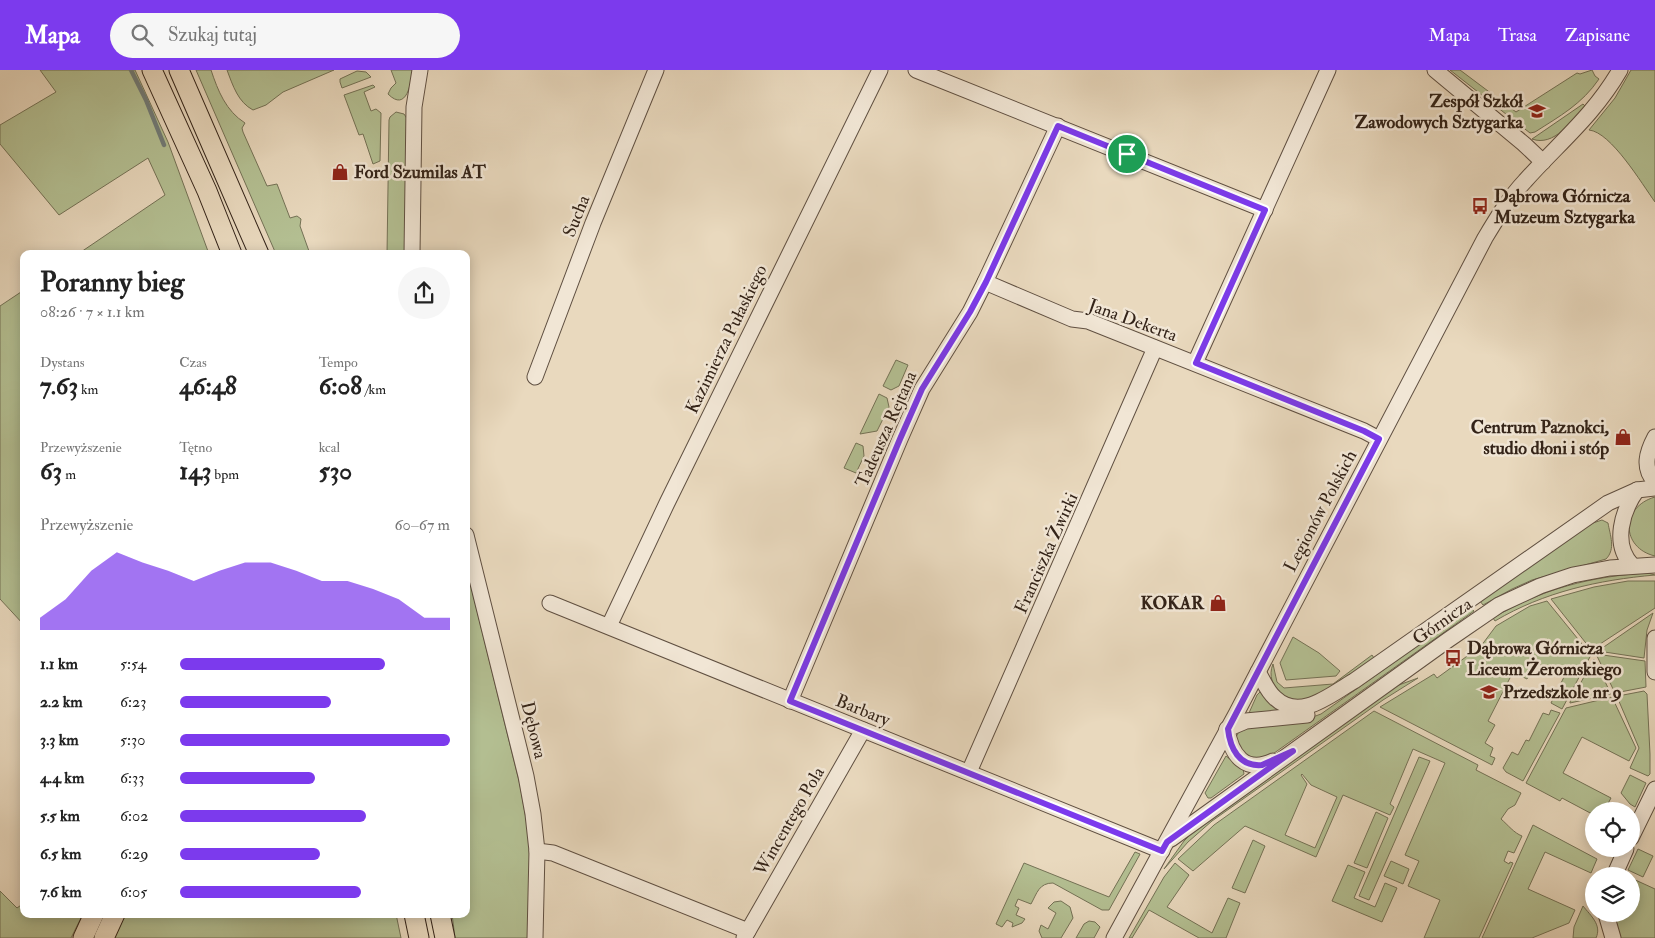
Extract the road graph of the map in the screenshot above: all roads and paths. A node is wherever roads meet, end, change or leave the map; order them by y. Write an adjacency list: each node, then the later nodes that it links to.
1 (152, 70): 13 (main road)
2 (179, 70): 14 (main road)
3 (420, 70): 15 (street)
4 (656, 70): 19 (street, Sucha)
5 (880, 70): 29 (street, Kazimierza Pułaskiego)
6 (916, 70): 10 (street)
7 (1328, 70): 12 (street)
8 (1435, 70): 11 (street)
9 (1620, 70): 11 (street, Legionów Polskich)
10 (1058, 126): 12 (street); 16 (street, Tadeusza Rejtana)
11 (1543, 162): 21 (street, Legionów Polskich)
12 (1265, 210): 18 (street)
13 (230, 250)
14 (257, 250)
15 (412, 250)
16 (986, 282): 17 (street, Jana Dekerta); 34 (street, Tadeusza Rejtana)
17 (1155, 348): 18 (street, Jana Dekerta); 38 (street, Franciszka Żwirki)
18 (1196, 363): 21 (street, Jana Dekerta)
19 (535, 377)
20 (1655, 437): 22 (street)
21 (1379, 439): 31 (street, Legionów Polskich)
22 (1655, 482)
23 (1655, 488): 24 (street, Górnicza)
24 (1637, 490): 27 (street); 33 (street, Górnicza)
25 (470, 552): 42 (street, Dębowa)
26 (1655, 564): 27 (street, Górnicza)
27 (1632, 565): 37 (street, Górnicza)
28 (550, 603): 29 (street, Barbary)
29 (609, 626): 34 (street, Barbary)
30 (1655, 638): 32 (street)
31 (1258, 672): 33 (street, Górnicza); 35 (street, Legionów Polskich)
32 (1655, 672)
33 (1354, 681): 35 (street, Górnicza)
34 (790, 701): 36 (street, Barbary)
35 (1228, 729): 37 (street, Górnicza); 41 (street, Legionów Polskich)
36 (863, 730): 38 (street, Barbary); 48 (street, Wincentego Pola)
37 (1293, 751): 41 (street, Górnicza)
38 (970, 772): 41 (street, Barbary)
39 (1655, 789): 40 (street)
40 (1640, 820)
41 (1164, 847): 54 (street, Legionów Polskich)
42 (537, 851): 48 (street, Wincentego Pola); 53 (street, Dębowa)
43 (92, 918): 49 (main road)
44 (113, 918): 50 (main road)
45 (415, 918): 51 (main road)
46 (441, 918): 52 (main road)
47 (1608, 922): 55 (street)
48 (746, 935)
49 (83, 938)
50 (104, 938)
51 (418, 938)
52 (445, 938)
53 (535, 938)
54 (1114, 938)
55 (1612, 938)

